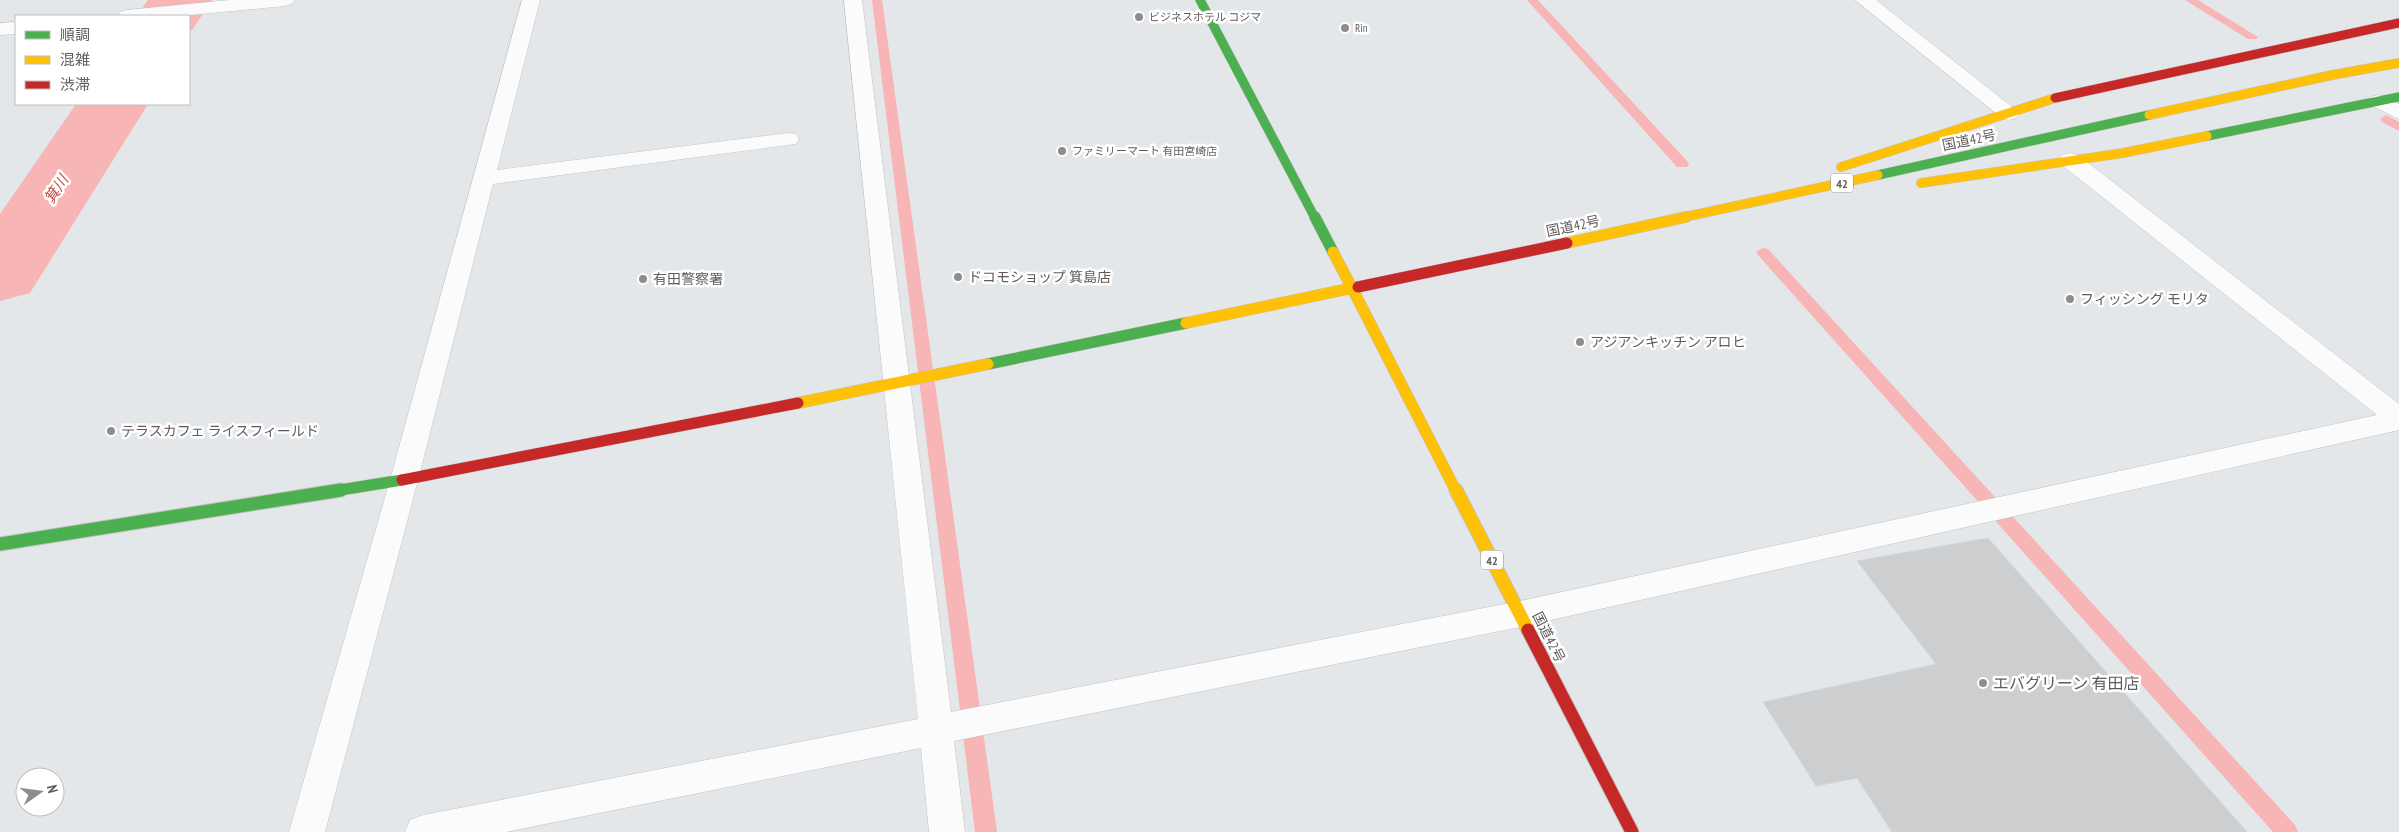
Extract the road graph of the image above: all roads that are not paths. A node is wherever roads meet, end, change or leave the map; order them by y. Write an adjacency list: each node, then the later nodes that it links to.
1 (285, 0): 6 (street)
2 (531, 0): 18 (street)
3 (853, 0): 24 (street)
4 (1200, 0): 23 (main road)
5 (1864, 0): 13 (street)
6 (137, 15)
7 (2399, 22): 13 (main road)
8 (15, 28): 9 (street)
9 (0, 29)
10 (2399, 63): 22 (main road, 国道42号 / 42)
11 (2399, 98): 12 (main road)
12 (2378, 101): 14 (street); 16 (main road)
13 (2009, 114): 17 (main road)
14 (2399, 114)
15 (788, 139): 18 (street)
16 (2070, 160): 20 (main road); 25 (street)
17 (1830, 171)
18 (483, 179): 26 (street)
19 (1802, 180): 22 (main road)
20 (1905, 186)
21 (1836, 196): 22 (main road)
22 (1671, 221): 23 (main road, 国道42号 / 42)
23 (1352, 288): 24 (main road); 28 (main road, 国道42号 / 42)
24 (898, 383): 26 (main road); 29 (street)
25 (2399, 419): 28 (street)
26 (404, 480): 27 (main road); 30 (street)
27 (0, 544)
28 (1520, 614): 29 (street); 33 (main road, 国道42号 / 42)
29 (935, 730): 31 (street); 32 (street)
30 (307, 832)
31 (423, 832)
32 (947, 832)
33 (1632, 832)

